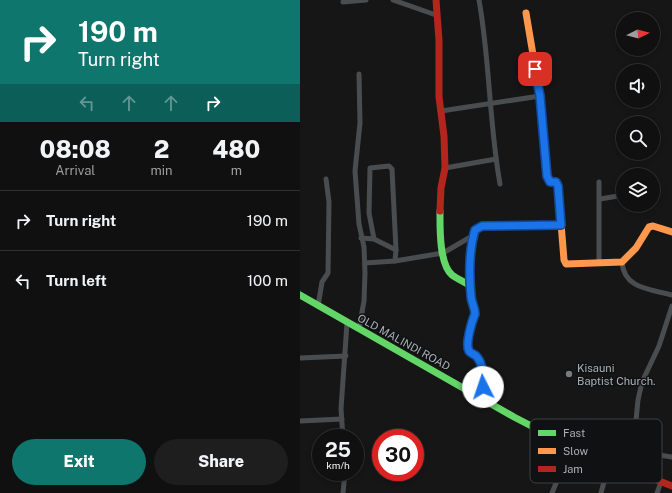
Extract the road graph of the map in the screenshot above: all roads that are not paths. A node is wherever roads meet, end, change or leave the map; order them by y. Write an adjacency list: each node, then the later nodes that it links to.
1 (366, 0): 5 (street)
2 (393, 0): 7 (street)
3 (436, 0): 7 (street)
4 (479, 0): 10 (street)
5 (343, 2)
6 (526, 13): 9 (street)
7 (436, 15): 11 (street)
8 (359, 74): 22 (street)
9 (540, 96): 10 (street); 19 (street)
10 (492, 105): 11 (street); 12 (street)
11 (441, 111): 13 (street)
12 (496, 159): 13 (street); 16 (street)
13 (445, 168): 25 (street)
14 (326, 179): 33 (street)
15 (599, 182): 18 (street)
16 (500, 184)
17 (616, 196): 18 (street)
18 (600, 199): 27 (street)
19 (561, 225): 21 (street); 27 (street)
20 (672, 232): 28 (street)
21 (474, 235): 25 (street); 30 (street)
22 (361, 238): 23 (street); 29 (street)
23 (374, 239): 24 (street); 24 (street)
24 (396, 250): 26 (street)
25 (443, 253): 26 (street); 30 (street)
26 (395, 261): 29 (street)
27 (599, 262): 28 (street)
28 (622, 262): 32 (street)
29 (365, 263): 36 (street)
30 (471, 286): 39 (street)
31 (300, 295): 33 (street, OLD MALINDI ROAD)
32 (672, 295)
33 (318, 306): 35 (street, OLD MALINDI ROAD)
34 (672, 306): 41 (street)
35 (347, 323): 36 (street, OLD MALINDI ROAD); 37 (street)
36 (359, 328): 39 (street, OLD MALINDI ROAD)
37 (346, 356): 38 (street); 40 (street)
38 (300, 358)
39 (479, 396): 43 (street, OLD MALINDI ROAD)
40 (342, 419): 42 (street); 44 (street)
41 (635, 419)
42 (300, 421)
43 (530, 424)
44 (343, 429)
45 (662, 455): 46 (street)
46 (672, 457)
47 (344, 481): 53 (street)
48 (662, 482): 52 (street, OLD MALINDI ROAD)
49 (556, 483): 54 (street)
50 (604, 483): 55 (street)
51 (661, 483): 56 (street)
52 (672, 486)
53 (343, 493)
54 (552, 493)
55 (602, 493)
56 (657, 493)

